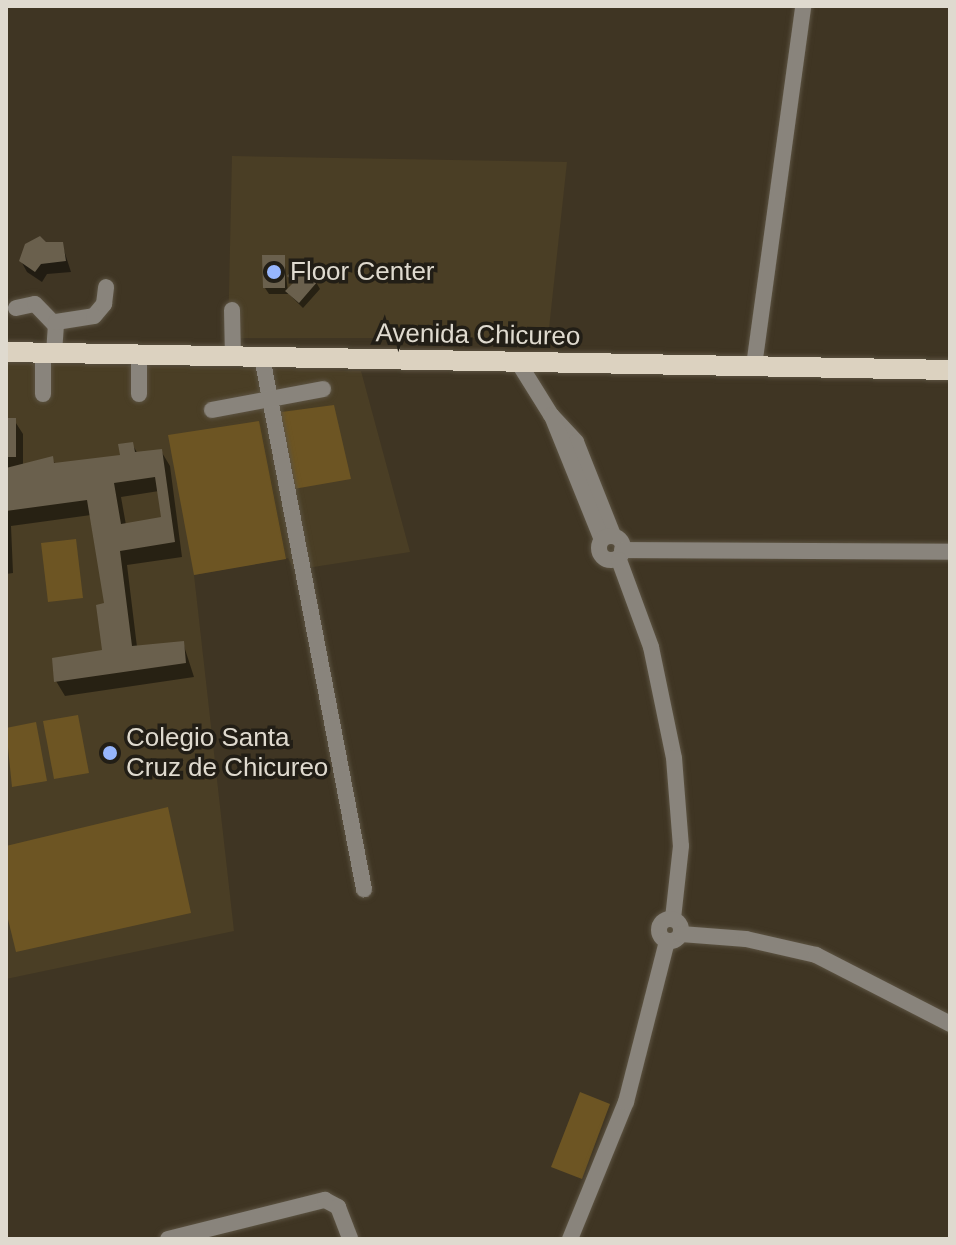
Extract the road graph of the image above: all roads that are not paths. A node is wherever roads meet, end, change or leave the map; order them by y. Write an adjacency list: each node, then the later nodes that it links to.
1 (803, 6): 12 (street)
2 (106, 287): 5 (street)
3 (16, 308): 5 (street)
4 (232, 310): 9 (street)
5 (55, 325): 7 (street)
6 (6, 352): 7 (main road, Avenida Chicureo)
7 (49, 353): 8 (main road, Avenida Chicureo); 15 (street)
8 (139, 355): 9 (main road, Avenida Chicureo); 16 (street)
9 (233, 357): 10 (main road, Avenida Chicureo)
10 (262, 357): 11 (main road, Avenida Chicureo); 17 (street)
11 (518, 362): 12 (main road, Avenida Chicureo); 20 (street)
12 (754, 366): 13 (main road, Avenida Chicureo)
13 (950, 370)
14 (323, 389): 17 (street)
15 (43, 394)
16 (139, 394)
17 (268, 400): 18 (street); 21 (street)
18 (212, 410)
19 (950, 552): 20 (street)
20 (620, 555): 22 (street)
21 (364, 889)
22 (674, 932): 23 (street); 26 (street)
23 (950, 1024)
24 (168, 1239): 25 (street)
25 (350, 1239)
26 (570, 1239)

